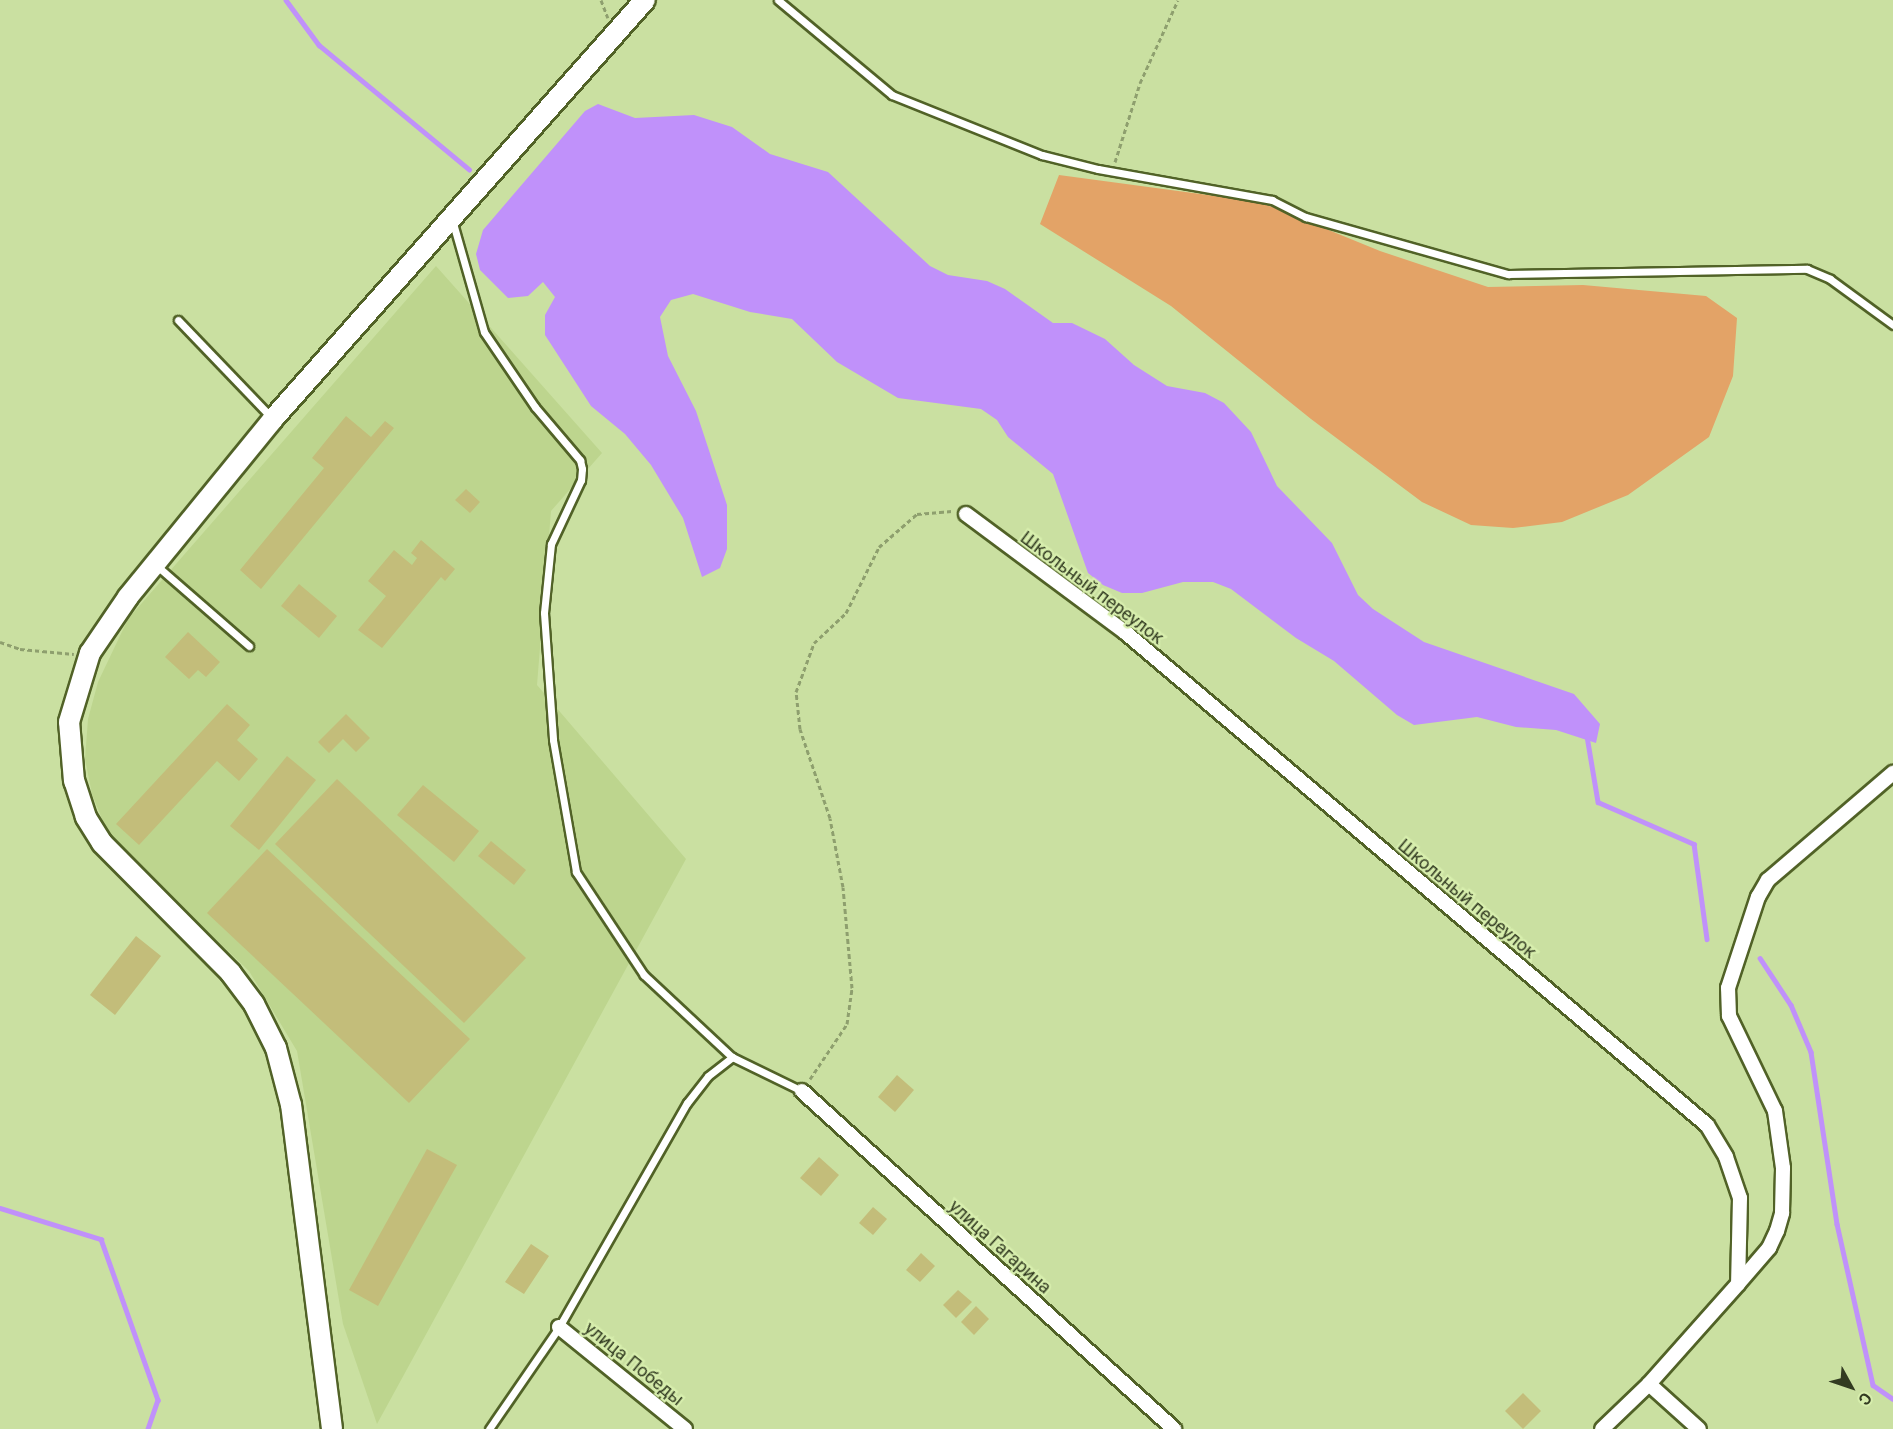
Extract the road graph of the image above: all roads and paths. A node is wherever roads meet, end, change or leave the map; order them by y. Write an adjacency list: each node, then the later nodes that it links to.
1 (645, 0): 5 (street)
2 (778, 0): 4 (lane)
3 (1178, 0): 4 (path)
4 (1108, 171): 7 (lane)
5 (452, 221): 8 (street); 15 (lane)
6 (178, 320): 8 (lane)
7 (1893, 325)
8 (273, 419): 10 (street)
9 (966, 514): 16 (path); 17 (street, Школьный переулок)
10 (155, 564): 12 (lane); 13 (street)
11 (0, 642): 13 (path)
12 (249, 646)
13 (90, 653): 20 (street)
14 (1893, 773): 17 (street)
15 (732, 1058): 16 (lane); 18 (lane)
16 (802, 1091): 23 (street, улица Гагарина)
17 (1738, 1284): 19 (street)
18 (559, 1327): 21 (lane); 22 (street, улица Победы)
19 (1649, 1384): 24 (street); 25 (street)
20 (332, 1429)
21 (489, 1429)
22 (685, 1429)
23 (1174, 1429)
24 (1602, 1429)
25 (1700, 1429)

